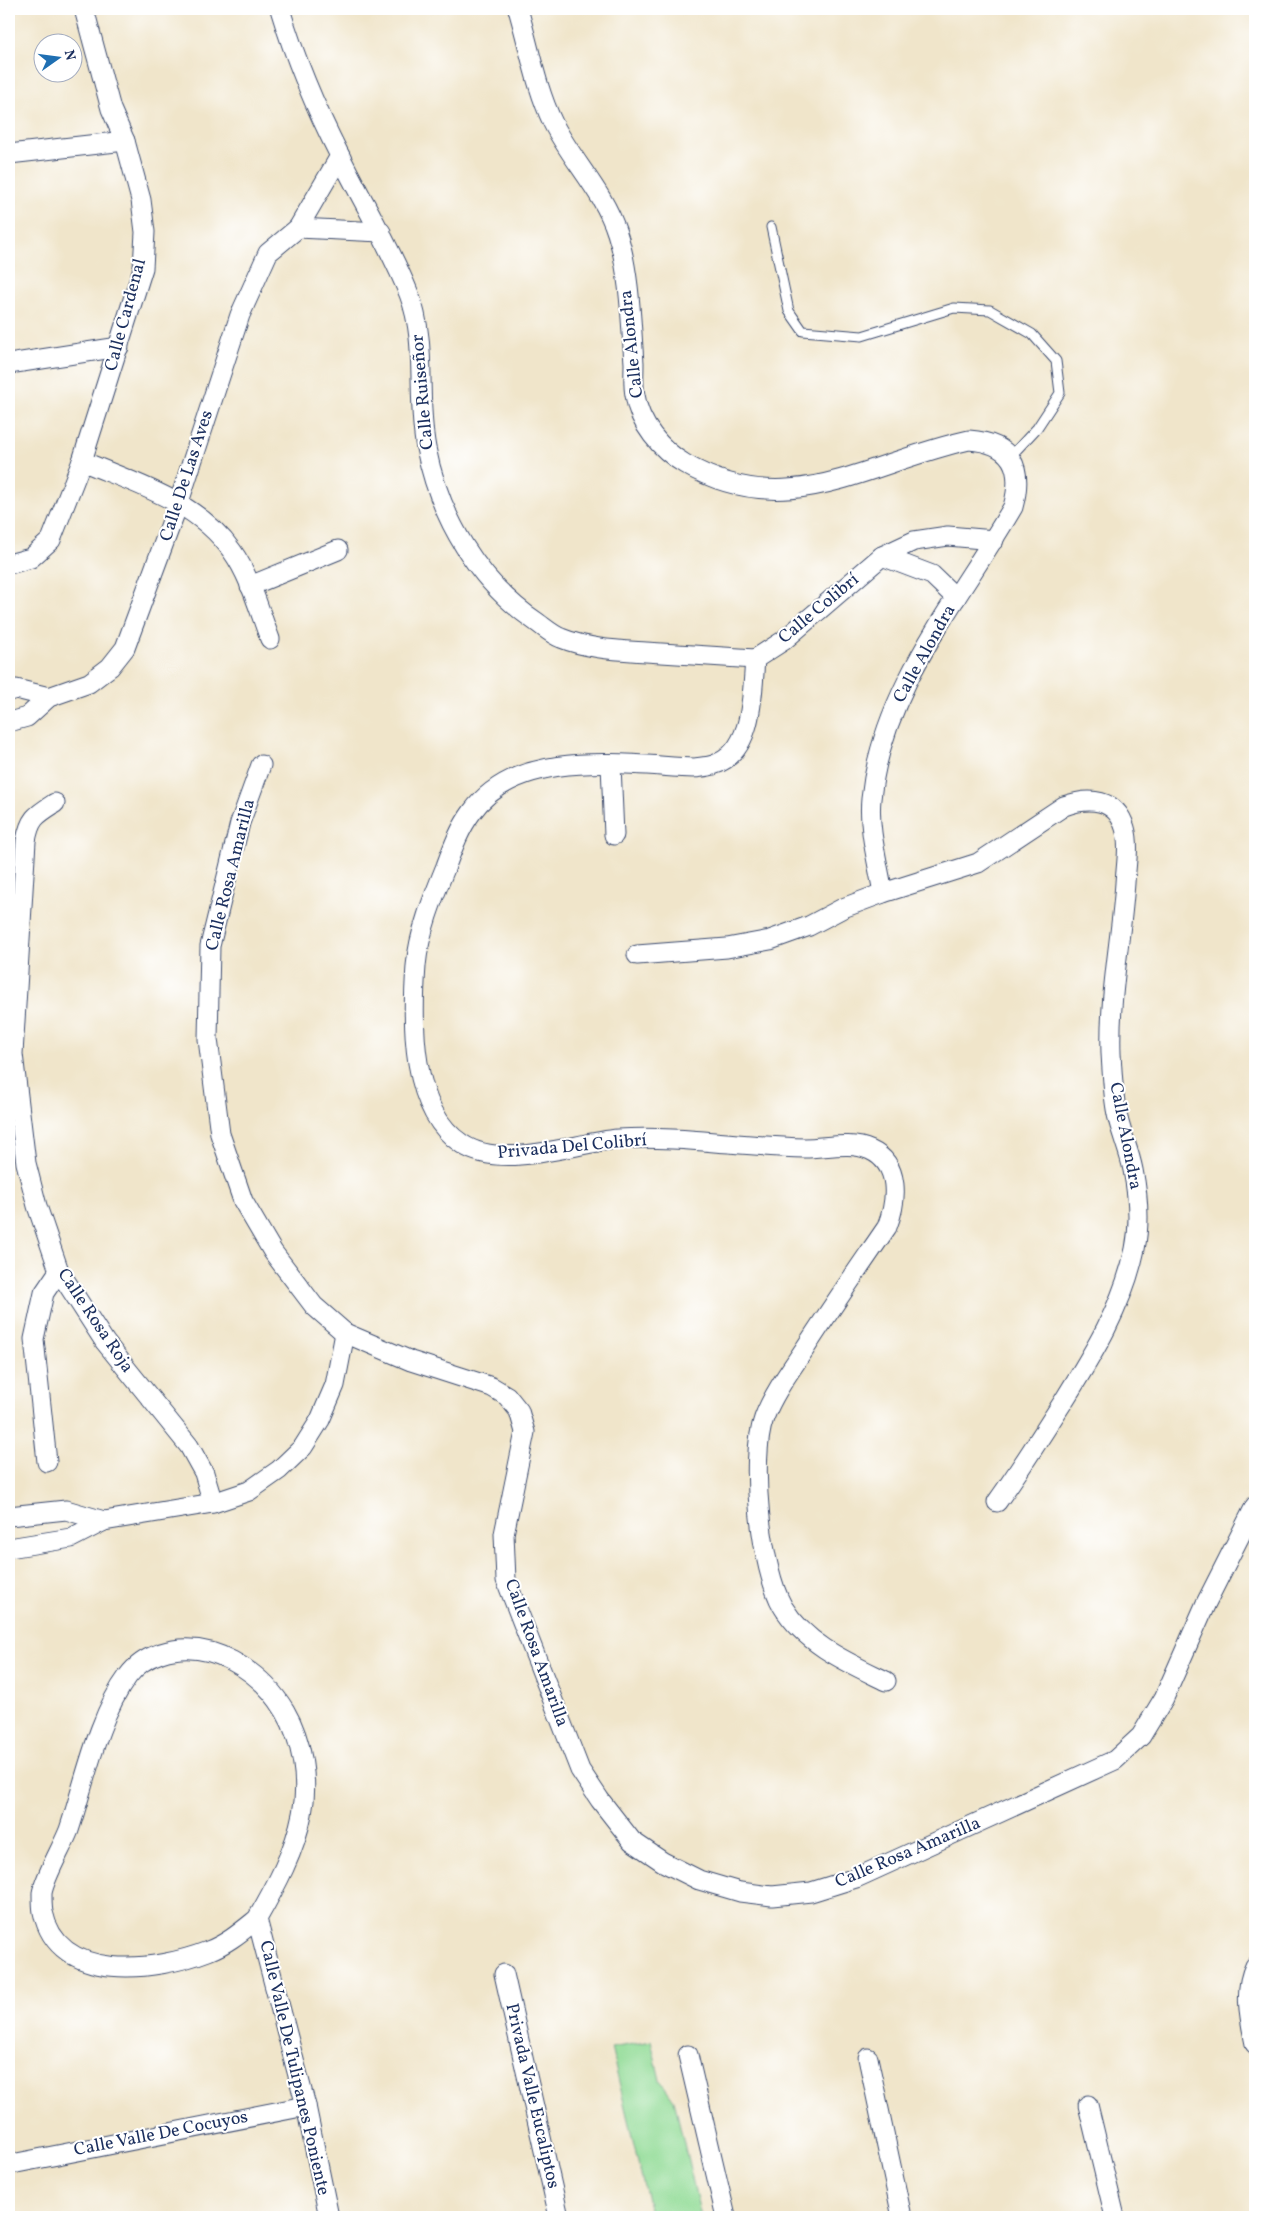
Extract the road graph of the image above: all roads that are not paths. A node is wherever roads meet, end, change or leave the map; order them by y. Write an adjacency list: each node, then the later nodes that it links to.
1 (84, 9): 4 (street, Calle Cardenal)
2 (280, 9): 6 (street, Calle Ruiseñor)
3 (518, 9): 12 (street, Calle Alondra)
4 (124, 141): 5 (street); 10 (street, Calle Cardenal)
5 (9, 154)
6 (340, 156): 8 (street, Calle De Las Aves); 9 (street, Calle Ruiseñor)
7 (771, 227): 12 (lane)
8 (298, 228): 9 (street); 14 (street, Calle De Las Aves)
9 (381, 232): 22 (street, Calle Ruiseñor)
10 (120, 347): 11 (street); 13 (street, Calle Cardenal)
11 (9, 364)
12 (1010, 457): 15 (street, Calle Alondra)
13 (82, 461): 14 (street); 18 (street, Calle Cardenal)
14 (179, 502): 19 (street); 24 (street, Calle De Las Aves)
15 (994, 540): 17 (street, Calle Colibrí); 20 (street, Calle Alondra)
16 (338, 550): 19 (street)
17 (882, 556): 20 (street); 22 (street, Calle Colibrí)
18 (9, 564)
19 (250, 586): 21 (street)
20 (956, 598): 30 (street, Calle Alondra)
21 (270, 639)
22 (755, 659): 27 (street, Privada Del Colibrí)
23 (9, 691): 24 (street)
24 (49, 697): 25 (street, Calle De Las Aves)
25 (9, 722)
26 (261, 765): 33 (street, Calle Rosa Amarilla)
27 (611, 765): 29 (street); 41 (street, Privada Del Colibrí)
28 (55, 803): 32 (street, Calle Rosa Roja)
29 (614, 835)
30 (883, 893): 31 (street); 35 (street, Calle Alondra)
31 (637, 955)
32 (59, 1271): 34 (street); 36 (street, Calle Rosa Roja)
33 (345, 1333): 36 (street); 37 (street, Calle Rosa Amarilla)
34 (47, 1462)
35 (997, 1502)
36 (213, 1503): 39 (street)
37 (1255, 1506)
38 (14, 1516): 39 (street); 40 (street)
39 (104, 1521): 40 (street)
40 (16, 1546)
41 (886, 1682)
42 (258, 1919): 42 (street, Calle Valle De Tulipanes Poniente); 49 (street, Calle Valle De Tulipanes Poniente)
43 (1255, 1966): 45 (street)
44 (504, 1974): 52 (street, Privada Valle Eucaliptos)
45 (1255, 2044)
46 (688, 2055): 53 (street)
47 (868, 2058): 54 (street)
48 (1088, 2105): 55 (street)
49 (306, 2106): 50 (street, Calle Valle De Cocuyos); 51 (street, Calle Valle De Tulipanes Poniente)
50 (17, 2163)
51 (329, 2217)
52 (559, 2217)
53 (726, 2217)
54 (902, 2217)
55 (1114, 2217)

